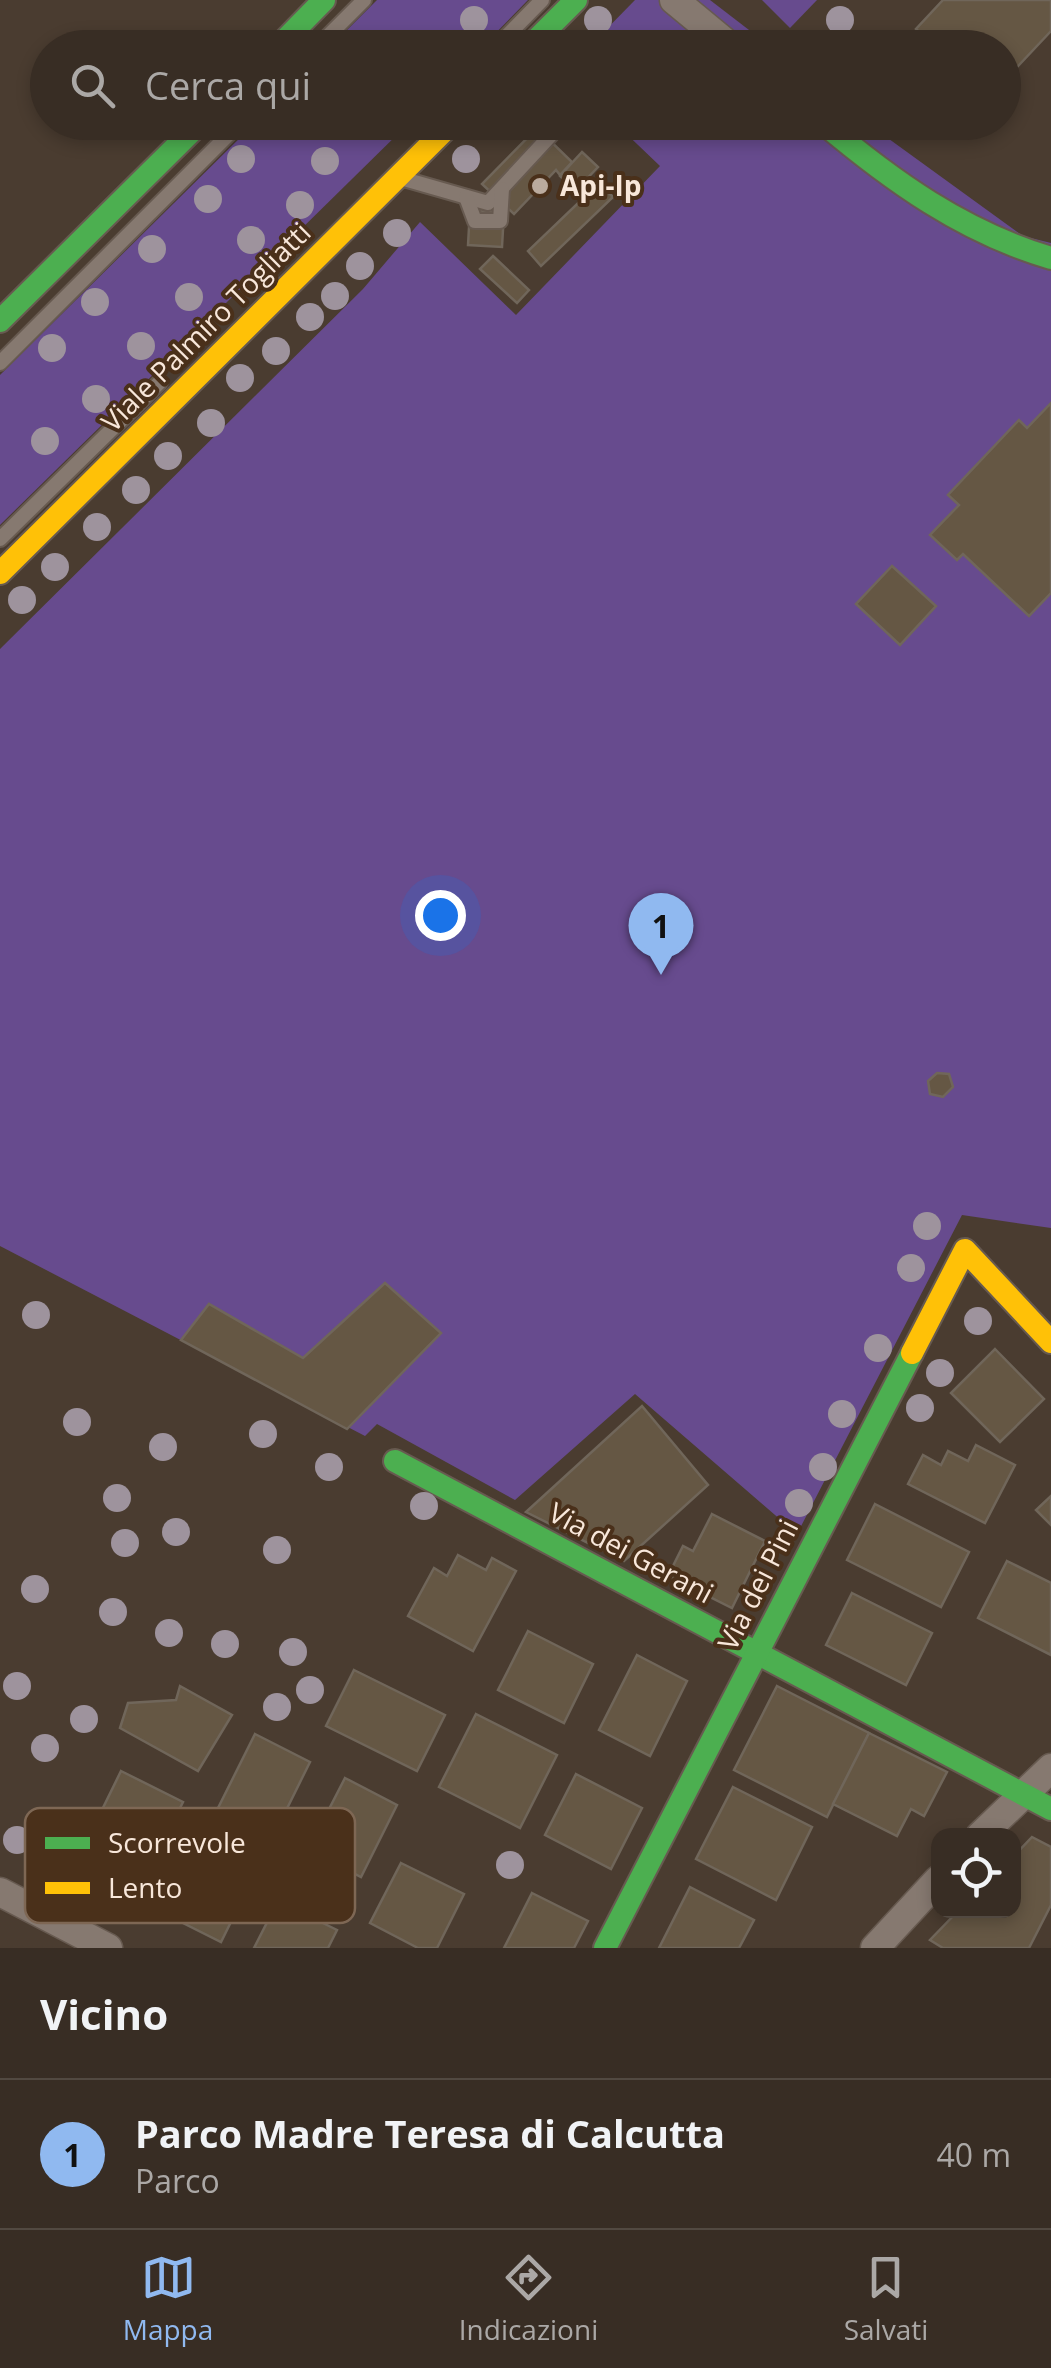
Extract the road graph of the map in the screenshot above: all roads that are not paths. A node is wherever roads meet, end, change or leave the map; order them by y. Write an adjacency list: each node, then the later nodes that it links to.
1 (324, 0): 6 (street)
2 (364, 0): 7 (lane)
3 (542, 0): 8 (lane)
4 (576, 0): 9 (street)
5 (674, 0): 10 (street)
6 (294, 30)
7 (334, 30)
8 (513, 30)
9 (546, 30)
10 (710, 30)
11 (184, 140): 20 (street)
12 (223, 140): 21 (lane)
13 (436, 140): 16 (street, Viale Palmiro Togliatti)
14 (547, 140): 17 (lane)
15 (843, 140): 19 (street)
16 (398, 178): 18 (lane); 24 (street, Viale Palmiro Togliatti)
17 (502, 189): 18 (lane); 18 (lane)
18 (466, 196)
19 (1051, 258)
20 (0, 321)
21 (0, 363)
22 (168, 374): 23 (lane, Viale Palmiro Togliatti)
23 (0, 540)
24 (0, 573)
25 (1051, 1342): 27 (street, Via dei Pini)
26 (396, 1462): 27 (street, Via dei Gerani)
27 (756, 1654): 29 (street, Via dei Gerani); 37 (street, Via dei Pini)
28 (1051, 1768): 29 (street)
29 (1023, 1795): 30 (street, Via dei Gerani); 31 (street)
30 (1051, 1809)
31 (988, 1828)
32 (931, 1888): 38 (street)
33 (0, 1892): 34 (street)
34 (25, 1905)
35 (60, 1923): 36 (street)
36 (108, 1948)
37 (605, 1948)
38 (875, 1948)

